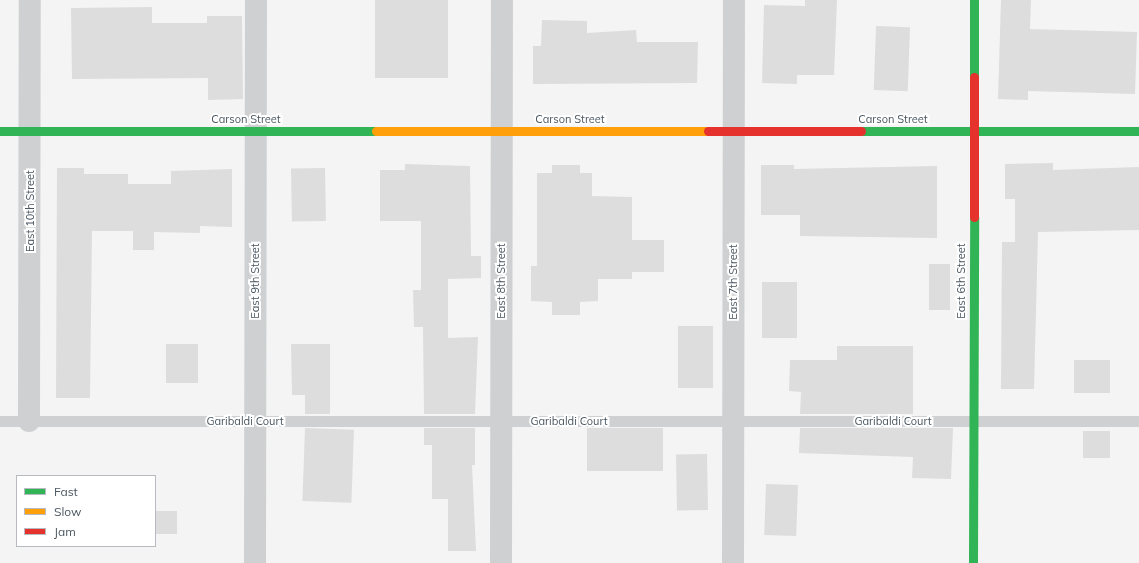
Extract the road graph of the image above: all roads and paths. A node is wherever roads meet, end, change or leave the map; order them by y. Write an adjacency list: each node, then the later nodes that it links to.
1 (30, 0): 7 (street, East 10th Street)
2 (256, 0): 8 (street, East 9th Street)
3 (502, 0): 9 (street, East 8th Street)
4 (734, 0): 10 (street, East 7th Street)
5 (974, 0): 11 (street, East 6th Street)
6 (0, 131): 7 (street, Carson Street)
7 (30, 131): 8 (street, Carson Street); 14 (street, East 10th Street)
8 (256, 131): 9 (street, Carson Street); 15 (street, East 9th Street)
9 (501, 131): 10 (street, Carson Street); 16 (street, East 8th Street)
10 (734, 131): 11 (street, Carson Street); 17 (street, East 7th Street)
11 (973, 131): 12 (street, Carson Street); 18 (street, East 6th Street)
12 (1139, 131)
13 (0, 421): 14 (lane, Garibaldi Court)
14 (30, 421): 15 (lane, Garibaldi Court)
15 (255, 421): 16 (lane, Garibaldi Court); 20 (street, East 9th Street)
16 (501, 421): 17 (lane, Garibaldi Court); 21 (street, East 8th Street)
17 (733, 421): 18 (lane, Garibaldi Court); 22 (street, East 7th Street)
18 (973, 421): 19 (lane, Garibaldi Court); 23 (street, East 6th Street)
19 (1139, 421)
20 (255, 563)
21 (501, 563)
22 (733, 563)
23 (973, 563)

